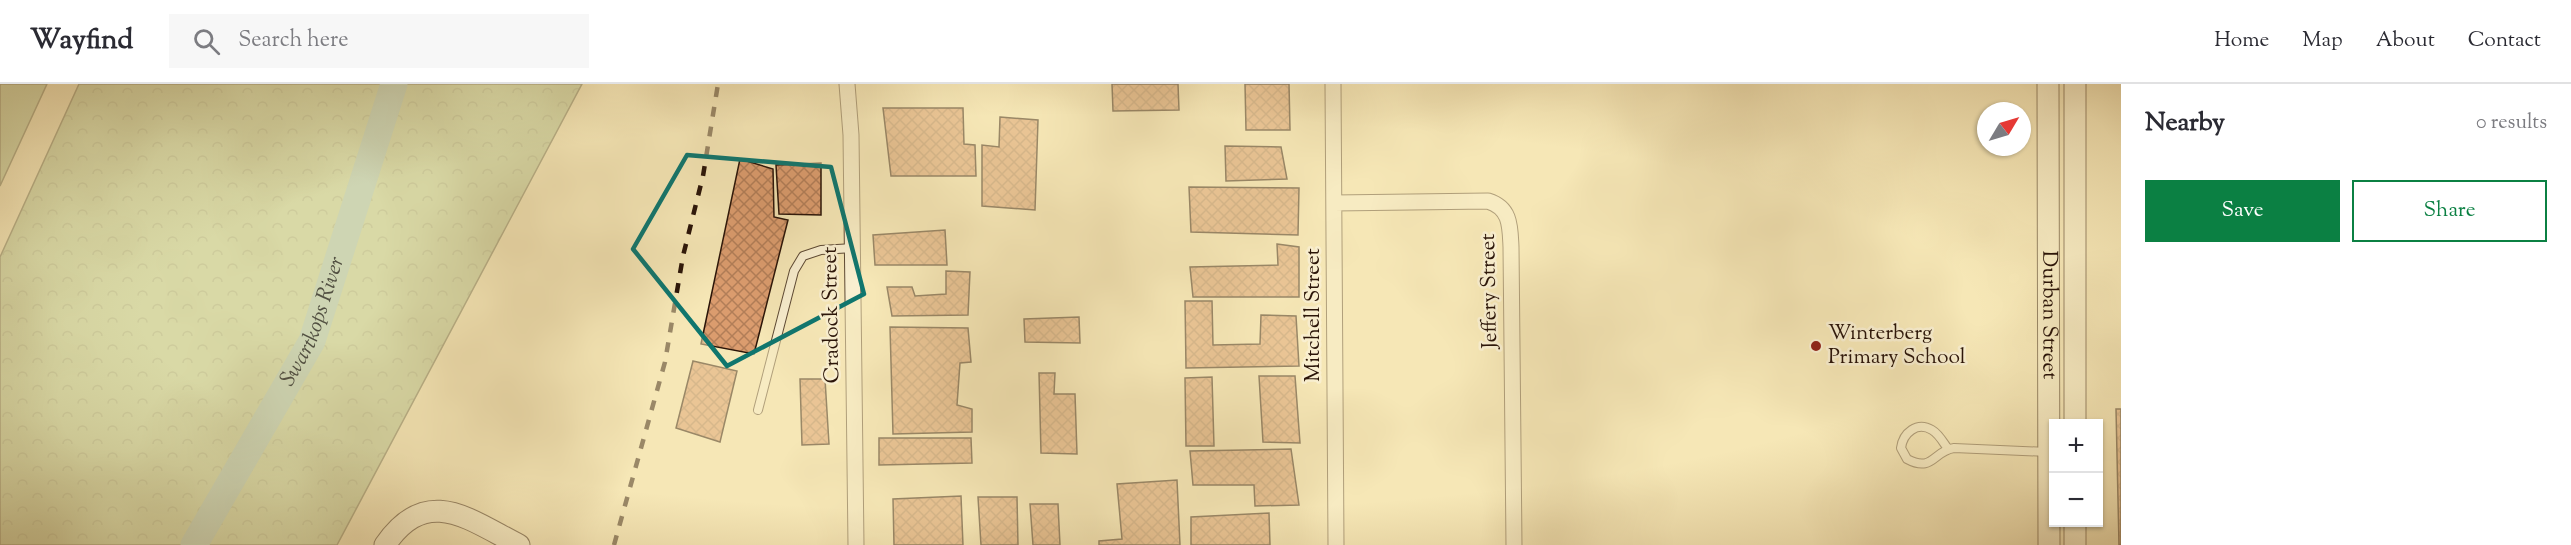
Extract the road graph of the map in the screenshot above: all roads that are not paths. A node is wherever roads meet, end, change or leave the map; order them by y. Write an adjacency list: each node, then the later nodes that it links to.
1 (847, 84): 6 (street, Cradock Street)
2 (1334, 84): 5 (street, Mitchell Street)
3 (2048, 84): 10 (street, Durban Street)
4 (2075, 84): 8 (street, Durban Street)
5 (1334, 203): 16 (street, Mitchell Street); 17 (street, Jeffery Street)
6 (852, 248): 7 (lane); 15 (street, Cradock Street)
7 (758, 410)
8 (2075, 419)
9 (1948, 449): 9 (lane); 10 (lane)
10 (2049, 452)
11 (2049, 473): 18 (street, Durban Street)
12 (2075, 527): 19 (street)
13 (385, 545): 14 (street)
14 (519, 545)
15 (856, 545)
16 (1336, 545)
17 (1514, 545)
18 (2049, 545)
19 (2076, 545)

